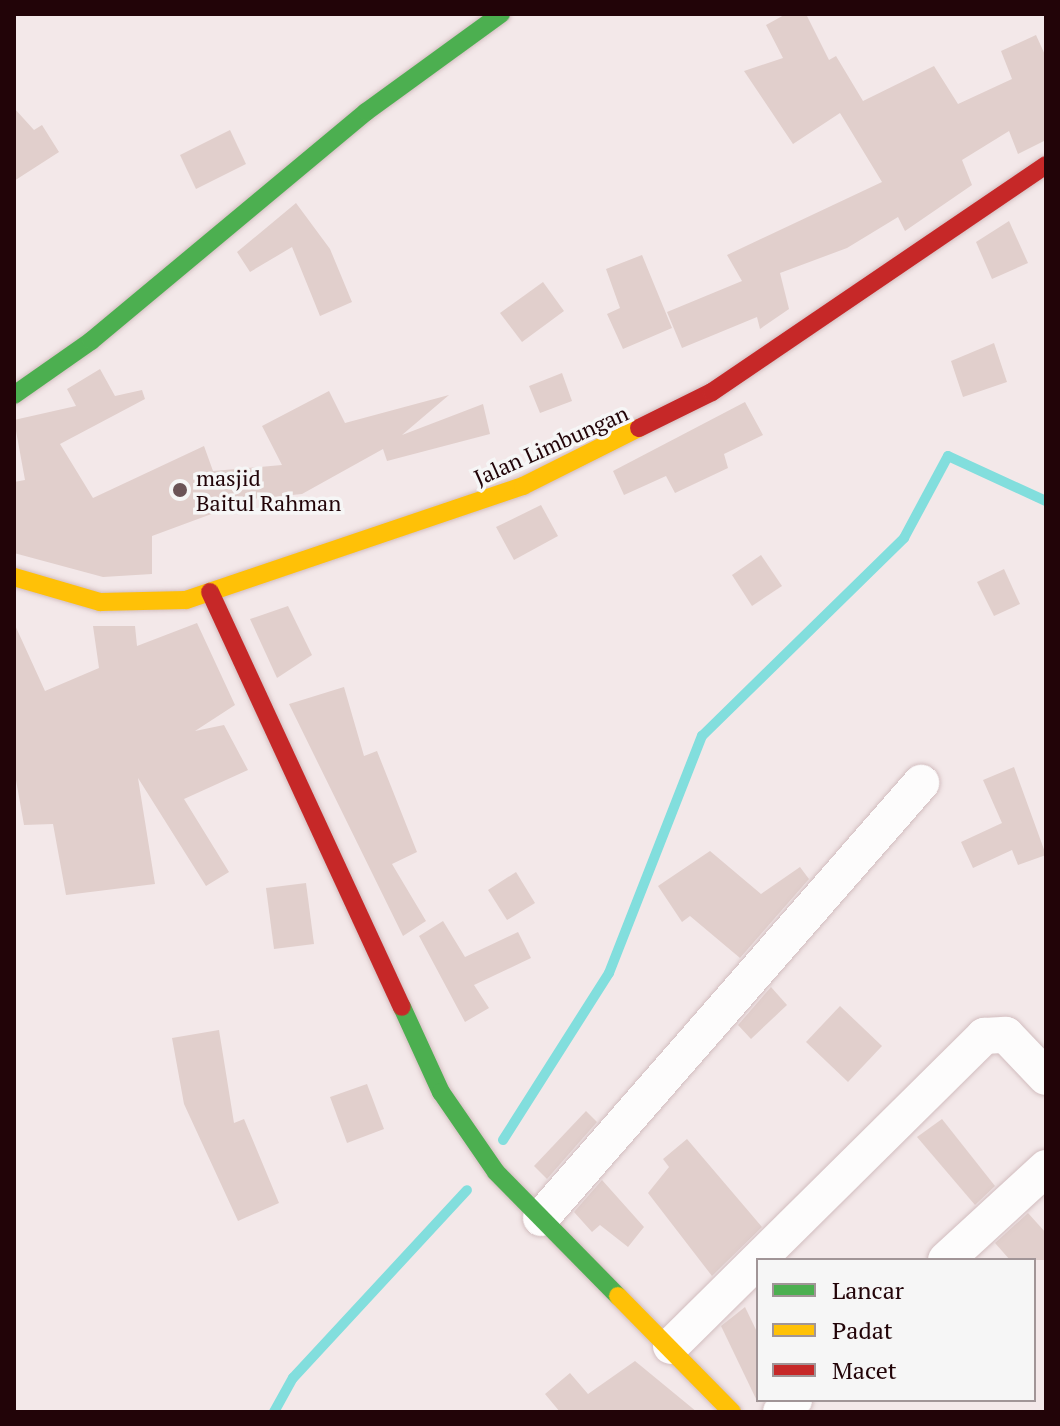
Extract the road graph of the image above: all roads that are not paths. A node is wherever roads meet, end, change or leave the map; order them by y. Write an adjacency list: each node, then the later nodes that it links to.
1 (501, 14): 3 (street)
2 (1046, 165): 5 (street, Jalan Limbungan)
3 (14, 395)
4 (14, 577): 5 (street, Jalan Limbungan)
5 (210, 592): 9 (street)
6 (921, 783): 9 (street)
7 (1046, 1077): 10 (street)
8 (1046, 1168): 11 (street)
9 (541, 1218): 13 (street)
10 (760, 1258)
11 (948, 1258)
12 (756, 1262): 13 (street)
13 (671, 1346): 14 (street)
14 (732, 1412)

